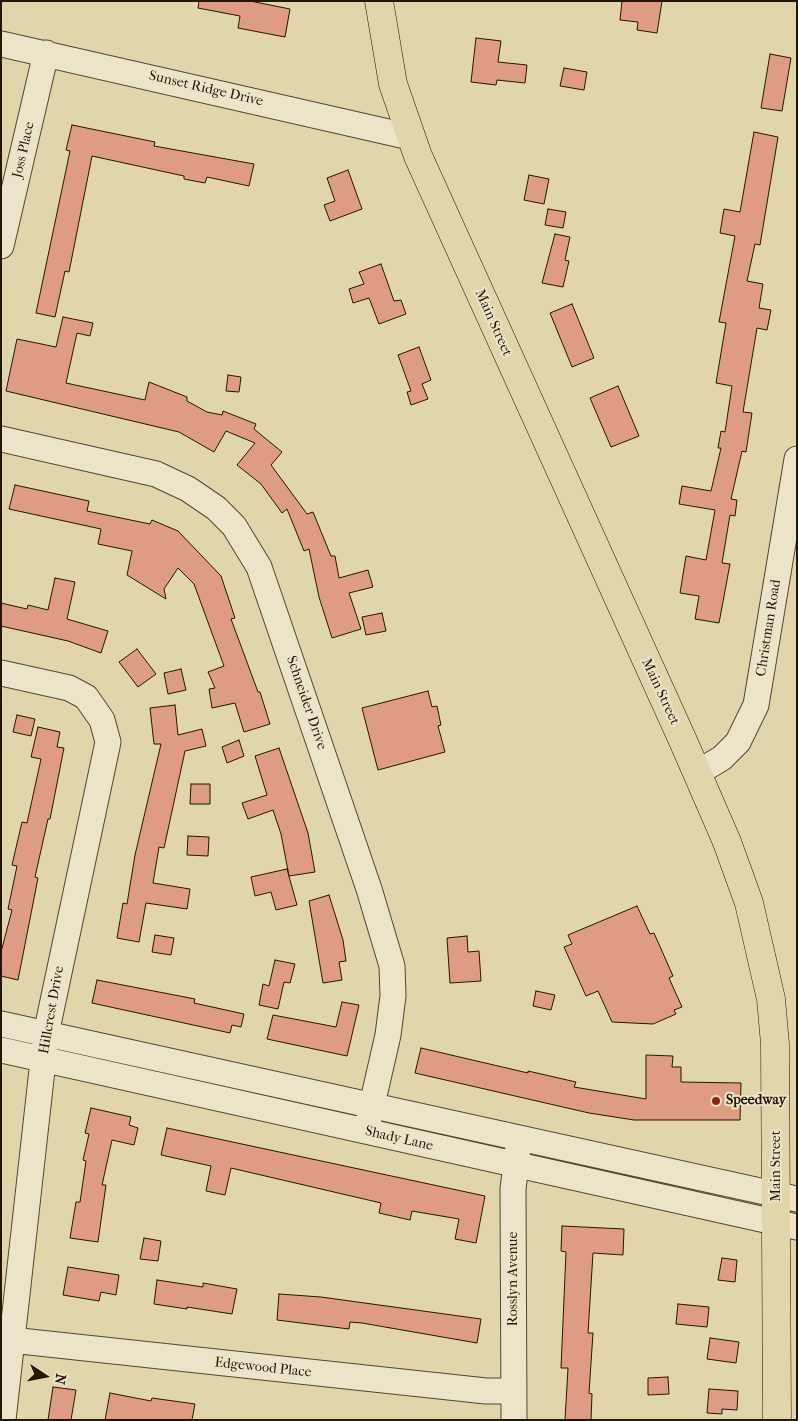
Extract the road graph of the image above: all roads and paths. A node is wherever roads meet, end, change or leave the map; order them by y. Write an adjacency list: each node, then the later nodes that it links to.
1 (379, 1): 4 (main road, Main Street)
2 (1, 44): 3 (street, Sunset Ridge Drive)
3 (46, 53): 4 (street, Sunset Ridge Drive); 5 (street, Joss Place)
4 (410, 137): 10 (main road, Main Street)
5 (1, 246)
6 (1, 439): 15 (street, Schneider Drive)
7 (797, 459): 8 (street, Christman Road)
8 (789, 554): 10 (street, Christman Road)
9 (1, 673): 12 (street, Hillcrest Drive)
10 (697, 773): 20 (main road, Main Street)
11 (1, 1024): 12 (street, Shady Lane)
12 (46, 1034): 14 (street, Hillcrest Drive); 15 (street, Shady Lane)
13 (1, 1050): 14 (street, Shady Lane)
14 (43, 1060): 16 (street, Shady Lane); 23 (street, Hillcrest Drive)
15 (372, 1105): 16 (street, Schneider Drive); 17 (street, Shady Lane)
16 (366, 1131): 18 (street, Shady Lane)
17 (519, 1138): 18 (street, Rosslyn Avenue); 19 (street, Shady Lane)
18 (514, 1164): 21 (street, Shady Lane); 24 (street, Rosslyn Avenue)
19 (694, 1176): 20 (street, Shady Lane); 21 (street)
20 (787, 1196): 22 (main road, Main Street)
21 (688, 1202): 22 (street, Shady Lane)
22 (787, 1225): 27 (main road, Main Street)
23 (11, 1340): 24 (street, Edgewood Place); 25 (street, Hillcrest Drive)
24 (514, 1391): 26 (street, Rosslyn Avenue)
25 (3, 1420)
26 (514, 1420)
27 (777, 1420)

